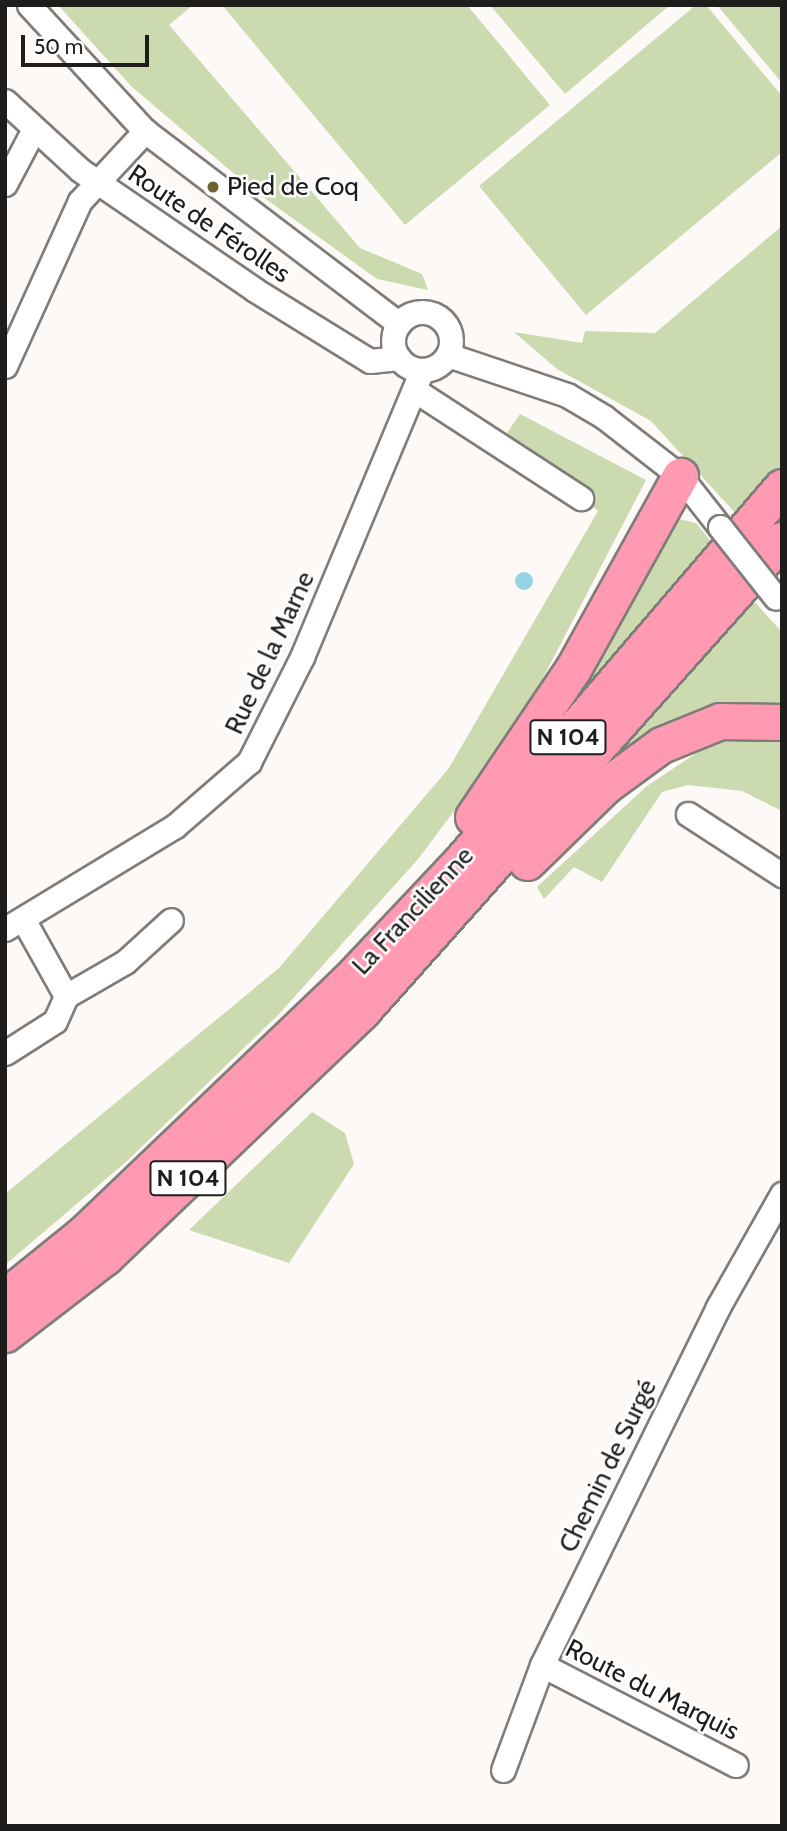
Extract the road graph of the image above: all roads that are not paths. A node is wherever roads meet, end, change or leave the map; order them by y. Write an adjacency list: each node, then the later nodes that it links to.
1 (29, 5): 4 (street)
2 (5, 101): 3 (street, Route de Férolles)
3 (34, 129): 5 (street, Route de Férolles); 6 (street)
4 (145, 131): 5 (street); 7 (street)
5 (98, 183): 9 (street, Route de Férolles); 10 (street)
6 (5, 184)
7 (399, 324): 8 (street); 9 (street)
8 (448, 355): 11 (street); 12 (street)
9 (399, 358): 11 (street)
10 (5, 366)
11 (419, 381): 14 (street); 21 (street, Rue de la Marne)
12 (680, 476): 16 (street, bridge); 23 (highway)
13 (782, 487): 23 (highway, La Francilienne / N 104)
14 (581, 498)
15 (782, 540): 23 (highway, La Francilienne / N 104)
16 (779, 602)
17 (782, 722): 23 (highway)
18 (688, 814): 19 (street)
19 (782, 875)
20 (171, 920): 22 (street)
21 (14, 924): 22 (street)
22 (66, 996): 24 (street)
23 (354, 996): 26 (highway, La Francilienne / N 104); 27 (highway, La Francilienne / N 104)
24 (5, 1053)
25 (782, 1194): 28 (street, Chemin de Surgé)
26 (5, 1297)
27 (5, 1334)
28 (542, 1665): 29 (street, Route du Marquis); 30 (street, Chemin de Surgé)
29 (736, 1765)
30 (503, 1770)

